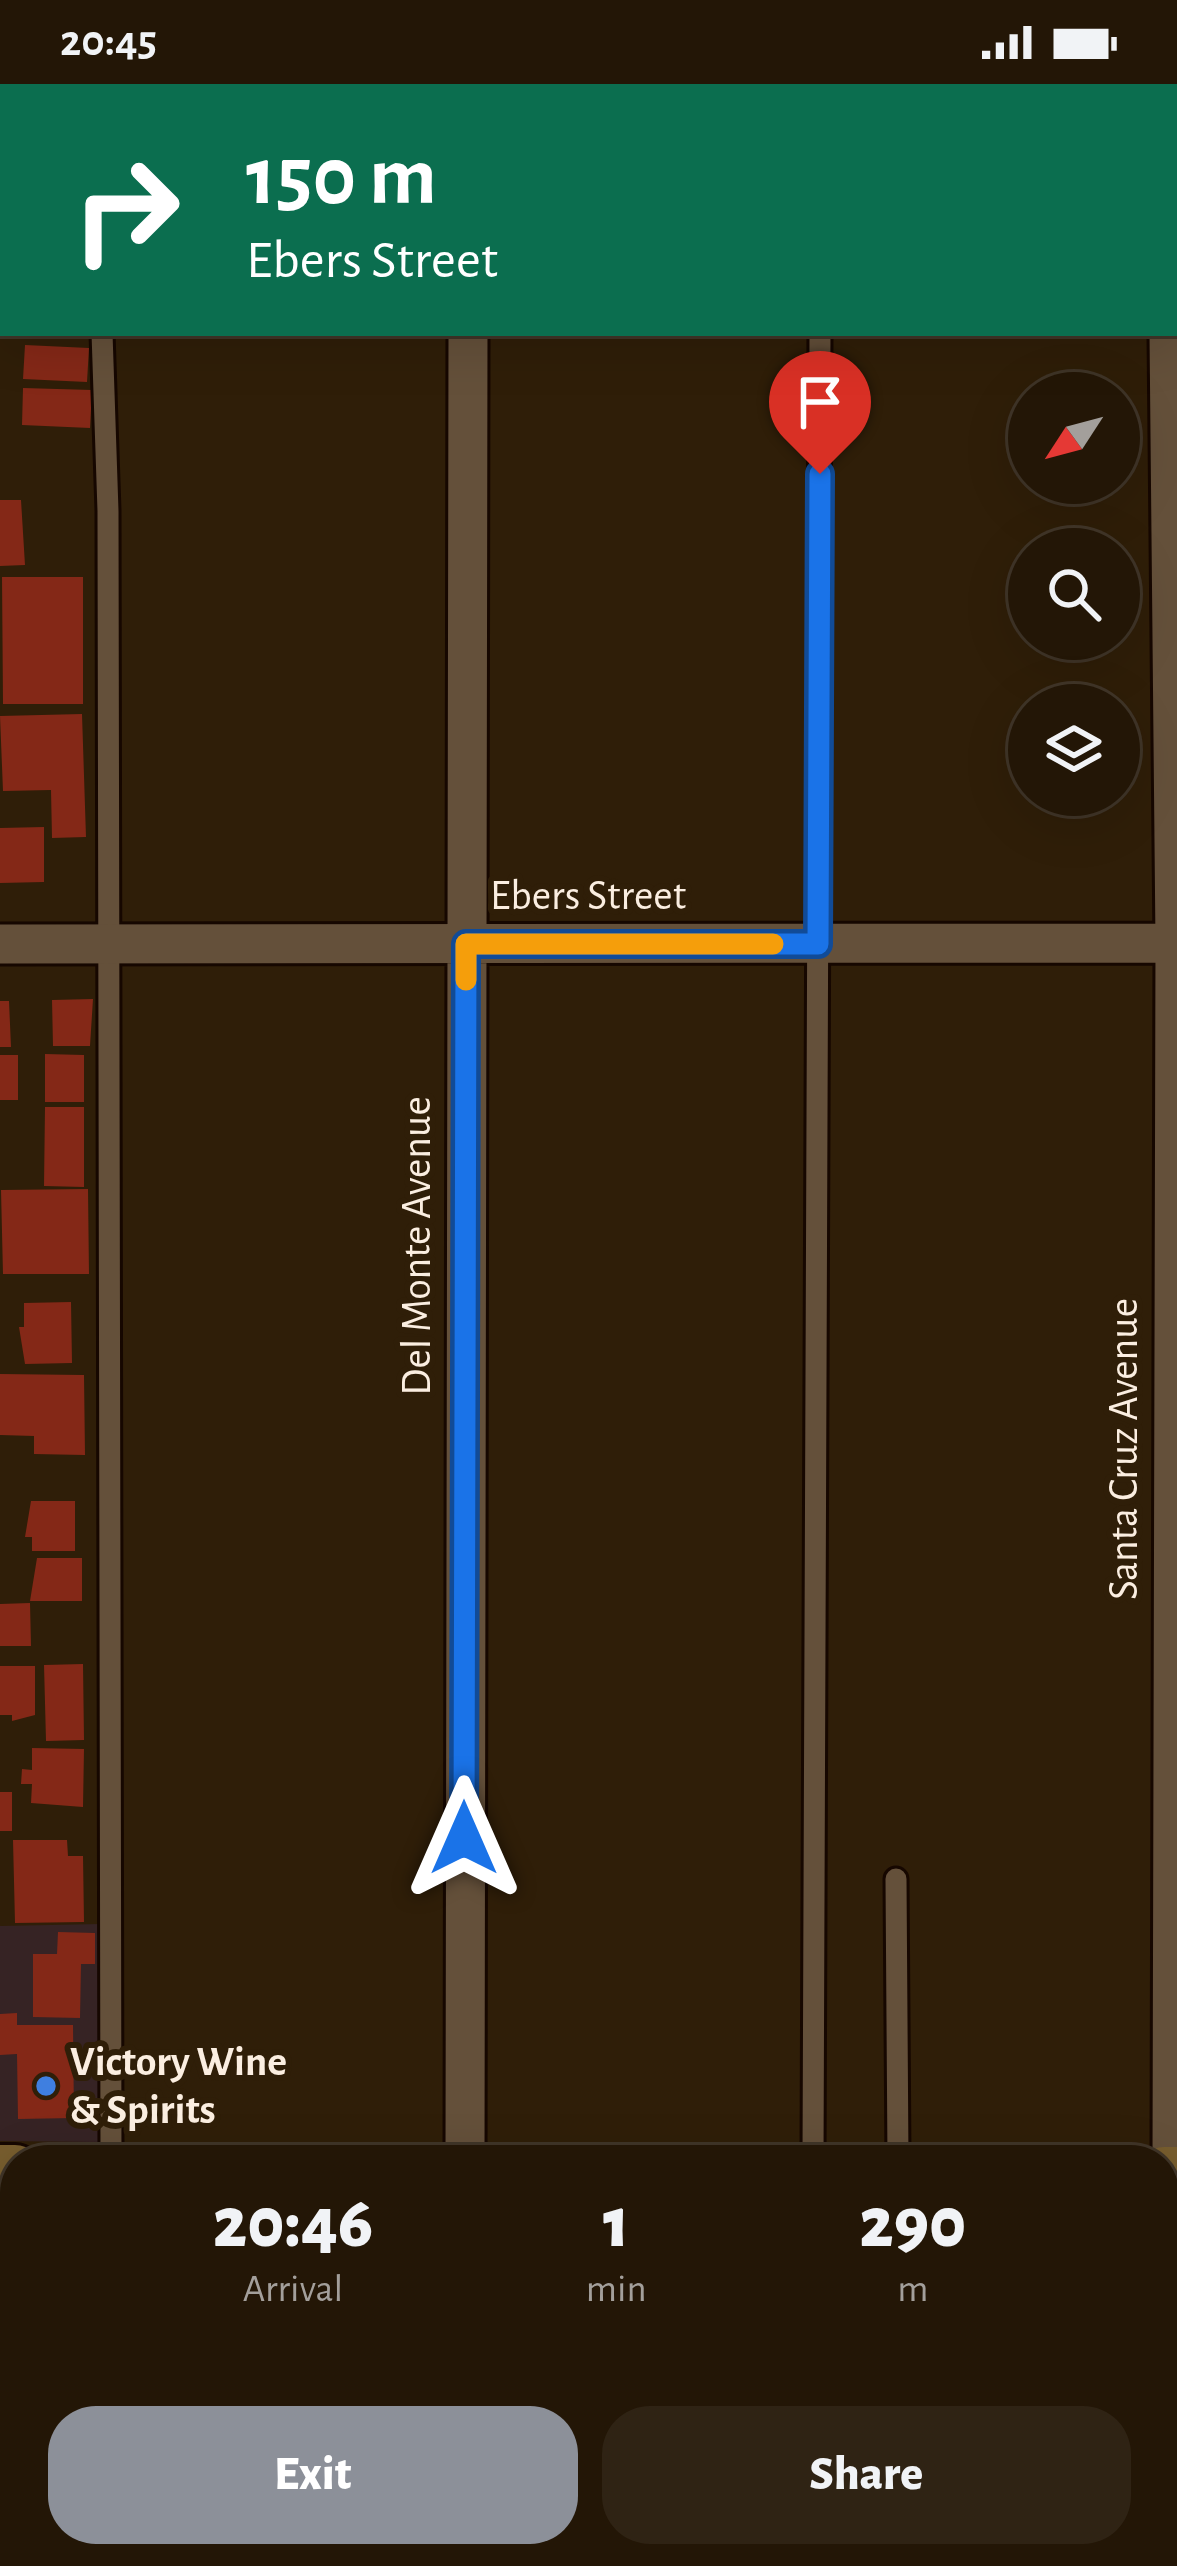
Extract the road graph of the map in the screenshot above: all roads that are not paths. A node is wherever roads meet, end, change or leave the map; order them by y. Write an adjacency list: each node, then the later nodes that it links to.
1 (103, 336): 7 (lane)
2 (468, 336): 8 (street, Del Monte Avenue)
3 (820, 336): 9 (lane)
4 (1169, 336): 5 (street, Santa Cruz Avenue)
5 (1176, 943): 9 (street, Ebers Street); 15 (street, Santa Cruz Avenue)
6 (0, 944): 7 (street, Ebers Street)
7 (110, 944): 8 (street, Ebers Street); 11 (lane)
8 (466, 944): 9 (street, Ebers Street); 12 (street, Del Monte Avenue)
9 (818, 944): 13 (lane)
10 (896, 1879): 14 (lane)
11 (110, 2145)
12 (465, 2145)
13 (814, 2145)
14 (898, 2145)
15 (1171, 2145)

